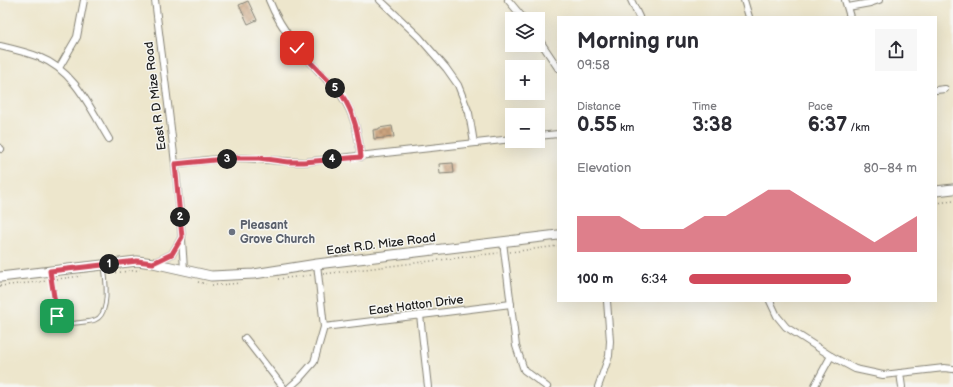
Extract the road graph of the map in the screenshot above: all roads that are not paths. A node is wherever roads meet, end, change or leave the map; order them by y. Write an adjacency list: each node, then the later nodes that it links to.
1 (84, 0): 18 (street)
2 (155, 0): 27 (street, East R D Mize Road)
3 (269, 0): 26 (street)
4 (380, 0): 25 (street)
5 (508, 0): 11 (street)
6 (631, 0): 12 (street)
7 (744, 0): 13 (street)
8 (845, 0): 10 (street)
9 (879, 0): 10 (street)
10 (848, 7): 14 (street)
11 (518, 12)
12 (639, 16)
13 (749, 16)
14 (850, 16)
15 (0, 46): 18 (street)
16 (545, 48): 17 (street)
17 (557, 66)
18 (59, 68): 23 (street)
19 (945, 89): 20 (street)
20 (937, 90)
21 (557, 134): 22 (street)
22 (545, 135)
23 (109, 139)
24 (505, 140): 25 (street)
25 (474, 143): 26 (street)
26 (361, 157): 27 (street)
27 (175, 164): 31 (street, East R D Mize Road)
28 (953, 189): 29 (main road)
29 (937, 191)
30 (557, 235): 32 (main road, East R.D. Mize Road)
31 (182, 237): 33 (street); 36 (street, East R D Mize Road)
32 (503, 242): 34 (main road, East R.D. Mize Road); 41 (street)
33 (153, 263): 35 (main road, East R.D. Mize Road); 36 (main road, East R.D. Mize Road)
34 (317, 264): 36 (main road, East R.D. Mize Road); 43 (street)
35 (104, 265): 37 (main road, East R.D. Mize Road); 37 (lane)
36 (184, 270)
37 (50, 271): 38 (main road, East R.D. Mize Road)
38 (0, 277)
39 (607, 302): 52 (street)
40 (770, 302): 45 (street)
41 (511, 304): 42 (street, East Hatton Drive); 51 (street)
42 (420, 315): 43 (street, East Hatton Drive); 50 (street)
43 (324, 327): 49 (street)
44 (245, 338): 48 (street)
45 (831, 356): 47 (street); 53 (street)
46 (953, 369): 47 (street)
47 (900, 373): 54 (street)
48 (282, 387)
49 (290, 387)
50 (428, 387)
51 (546, 387)
52 (598, 387)
53 (814, 387)
54 (902, 387)

